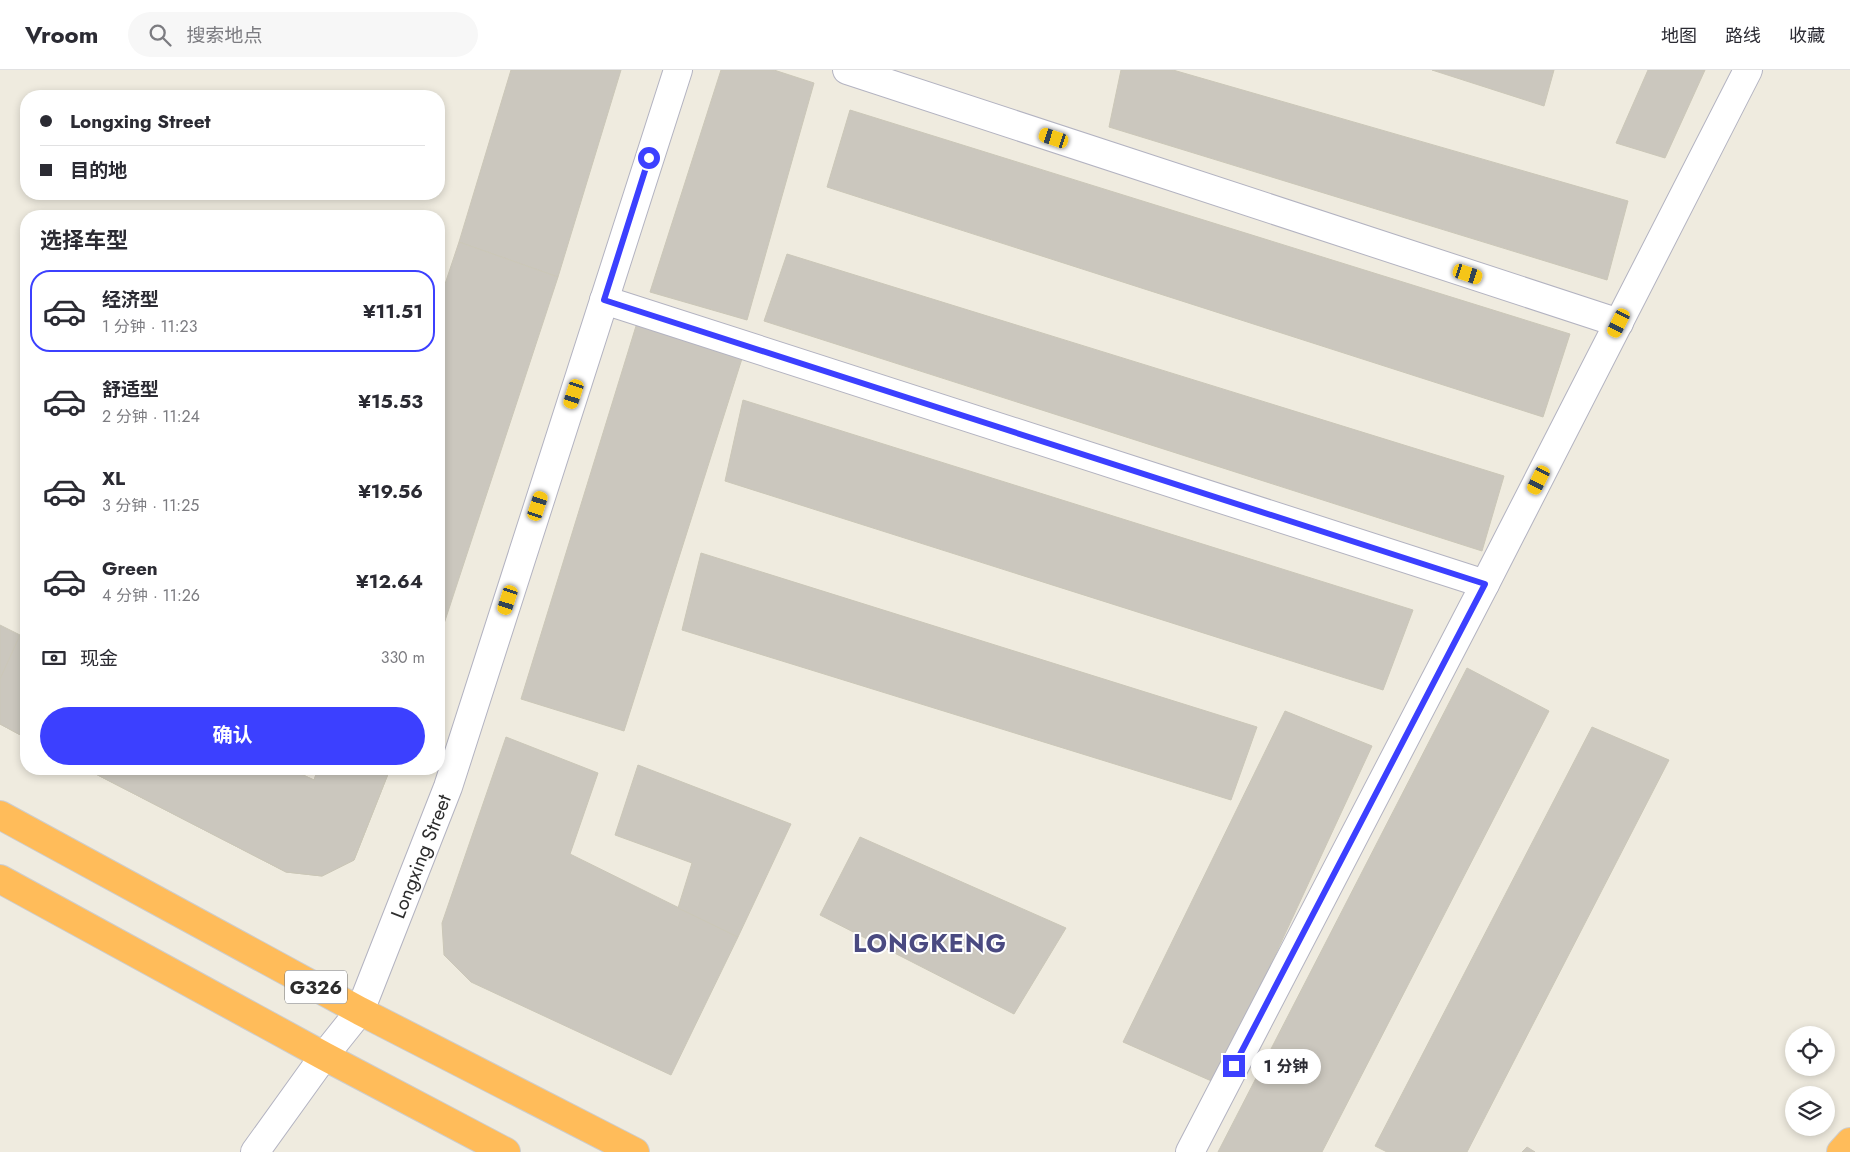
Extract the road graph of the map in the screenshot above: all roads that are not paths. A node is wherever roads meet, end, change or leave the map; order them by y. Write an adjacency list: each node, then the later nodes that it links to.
1 (678, 70): 4 (street, Longxing Street)
2 (847, 70): 5 (street)
3 (1748, 70): 5 (street)
4 (604, 300): 6 (street); 9 (street, Longxing Street)
5 (1619, 323): 6 (street)
6 (1485, 584): 15 (street)
7 (0, 815): 9 (highway, G326)
8 (0, 878): 10 (highway, G326)
9 (360, 1011): 10 (street, Longxing Street); 14 (highway, G326)
10 (324, 1056): 12 (street, Longxing Street); 13 (highway, G326)
11 (1850, 1142): 16 (highway)
12 (255, 1152)
13 (506, 1152)
14 (635, 1152)
15 (1190, 1152)
16 (1841, 1152)

